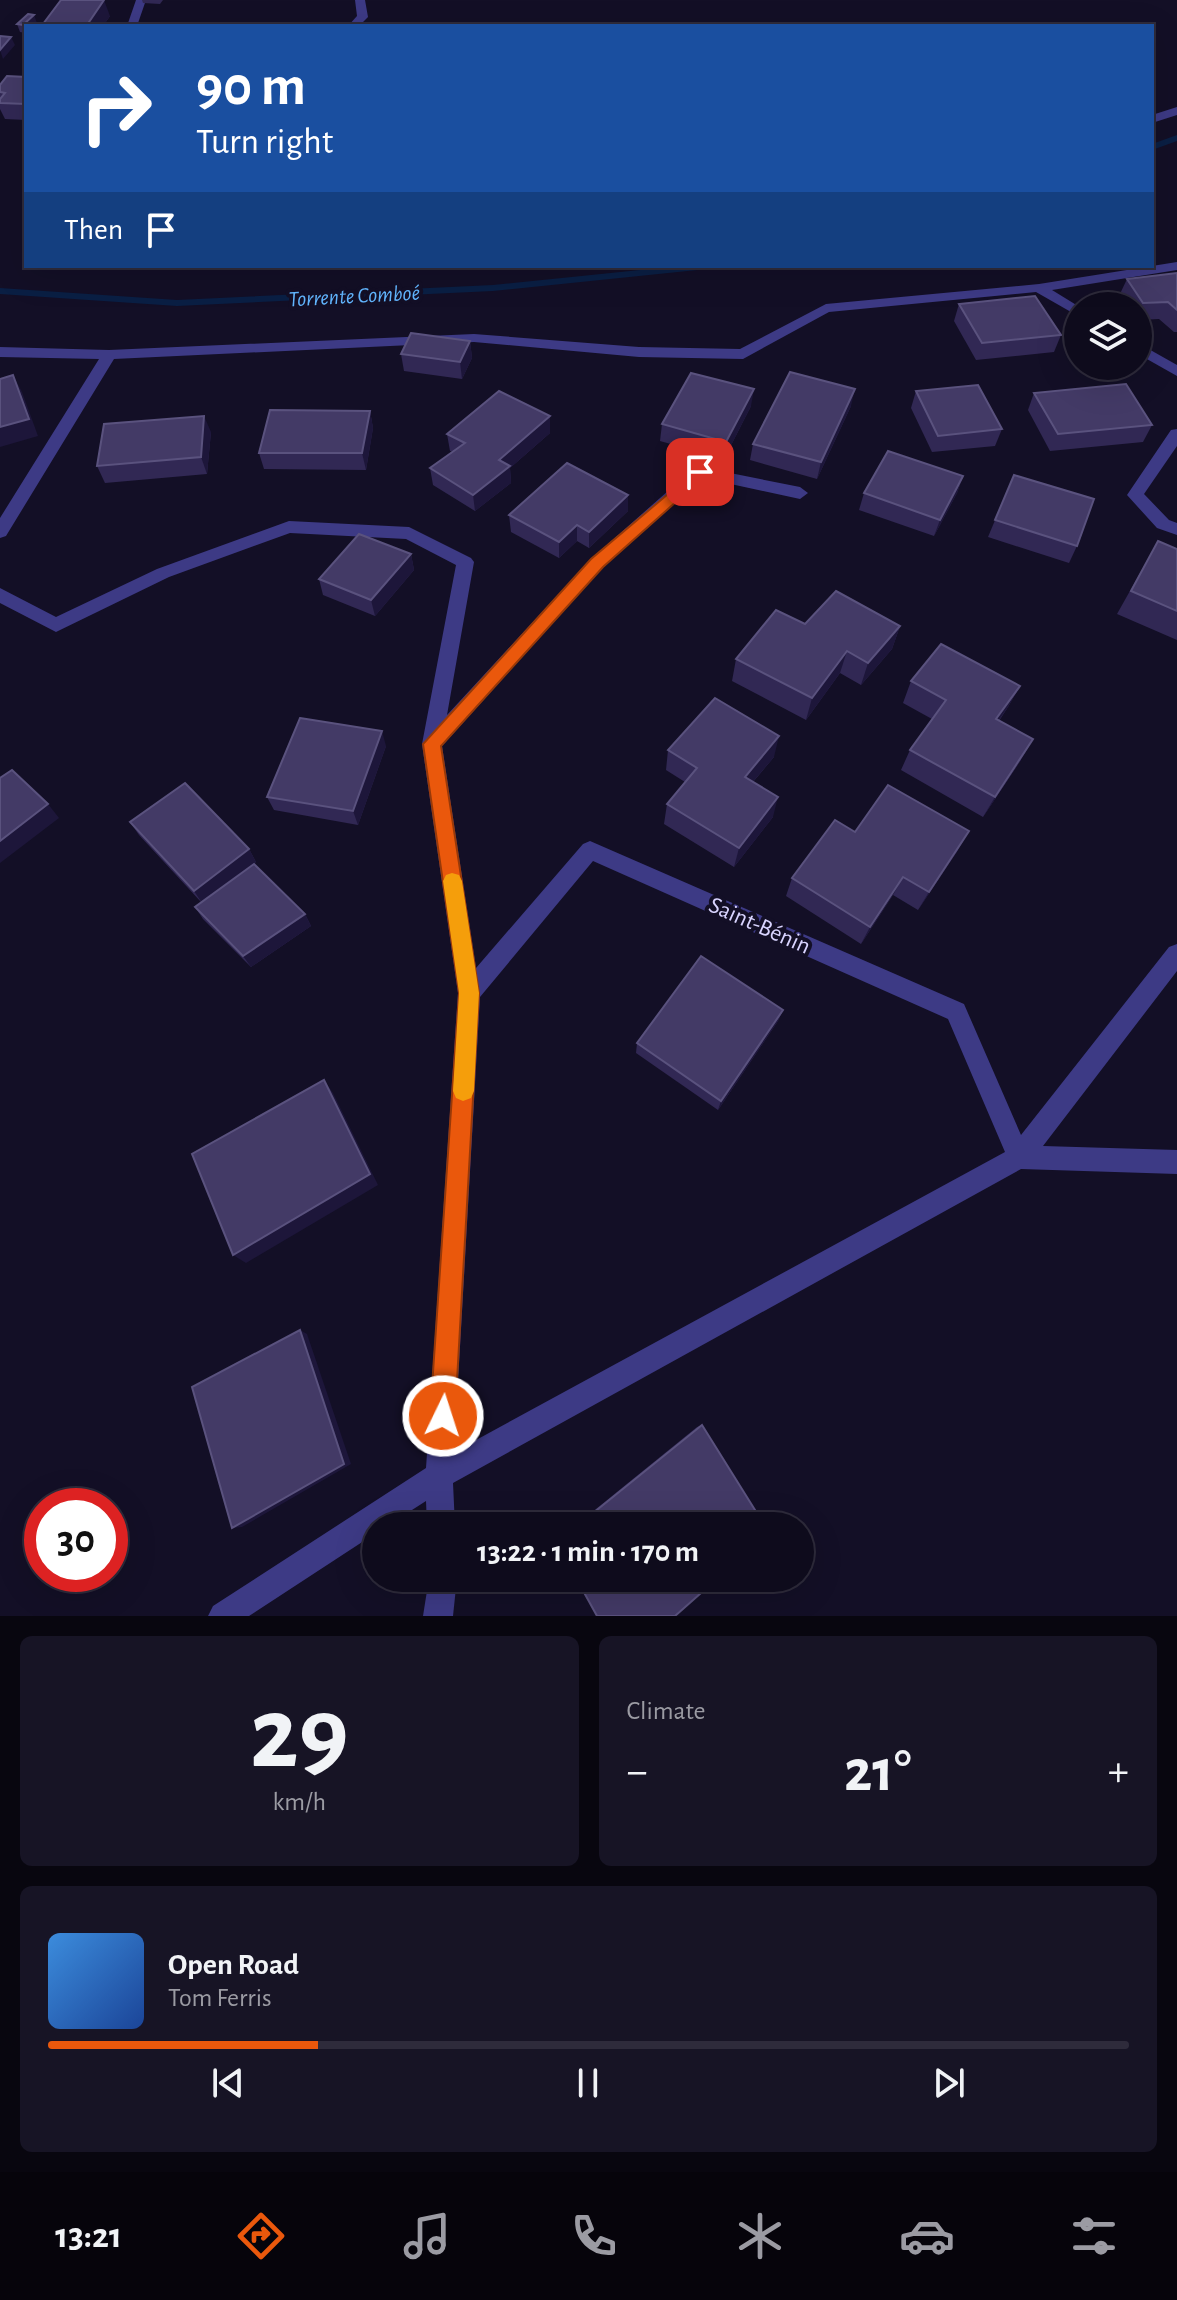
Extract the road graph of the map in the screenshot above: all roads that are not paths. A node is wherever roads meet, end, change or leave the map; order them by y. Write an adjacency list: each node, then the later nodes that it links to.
1 (141, 0): 3 (street)
2 (360, 0): 4 (street)
3 (133, 24)
4 (355, 24)
5 (1177, 111): 6 (street)
6 (1154, 118)
7 (1177, 266): 8 (street)
8 (1039, 288): 9 (street); 11 (street)
9 (1064, 303)
10 (0, 352): 11 (street)
11 (109, 355): 17 (street)
12 (1152, 356): 13 (street)
13 (1177, 371)
14 (1177, 434): 16 (street)
15 (800, 493): 19 (street)
16 (1177, 529)
17 (0, 532)
18 (0, 595): 19 (street)
19 (432, 744): 21 (street)
20 (1177, 954): 22 (street)
21 (469, 993): 22 (street, Saint-Bénin); 24 (street)
22 (1019, 1157): 23 (street); 24 (street)
23 (1177, 1162)
24 (439, 1476): 25 (street); 27 (street)
25 (440, 1512)
26 (441, 1592): 28 (street)
27 (223, 1616)
28 (438, 1616)

